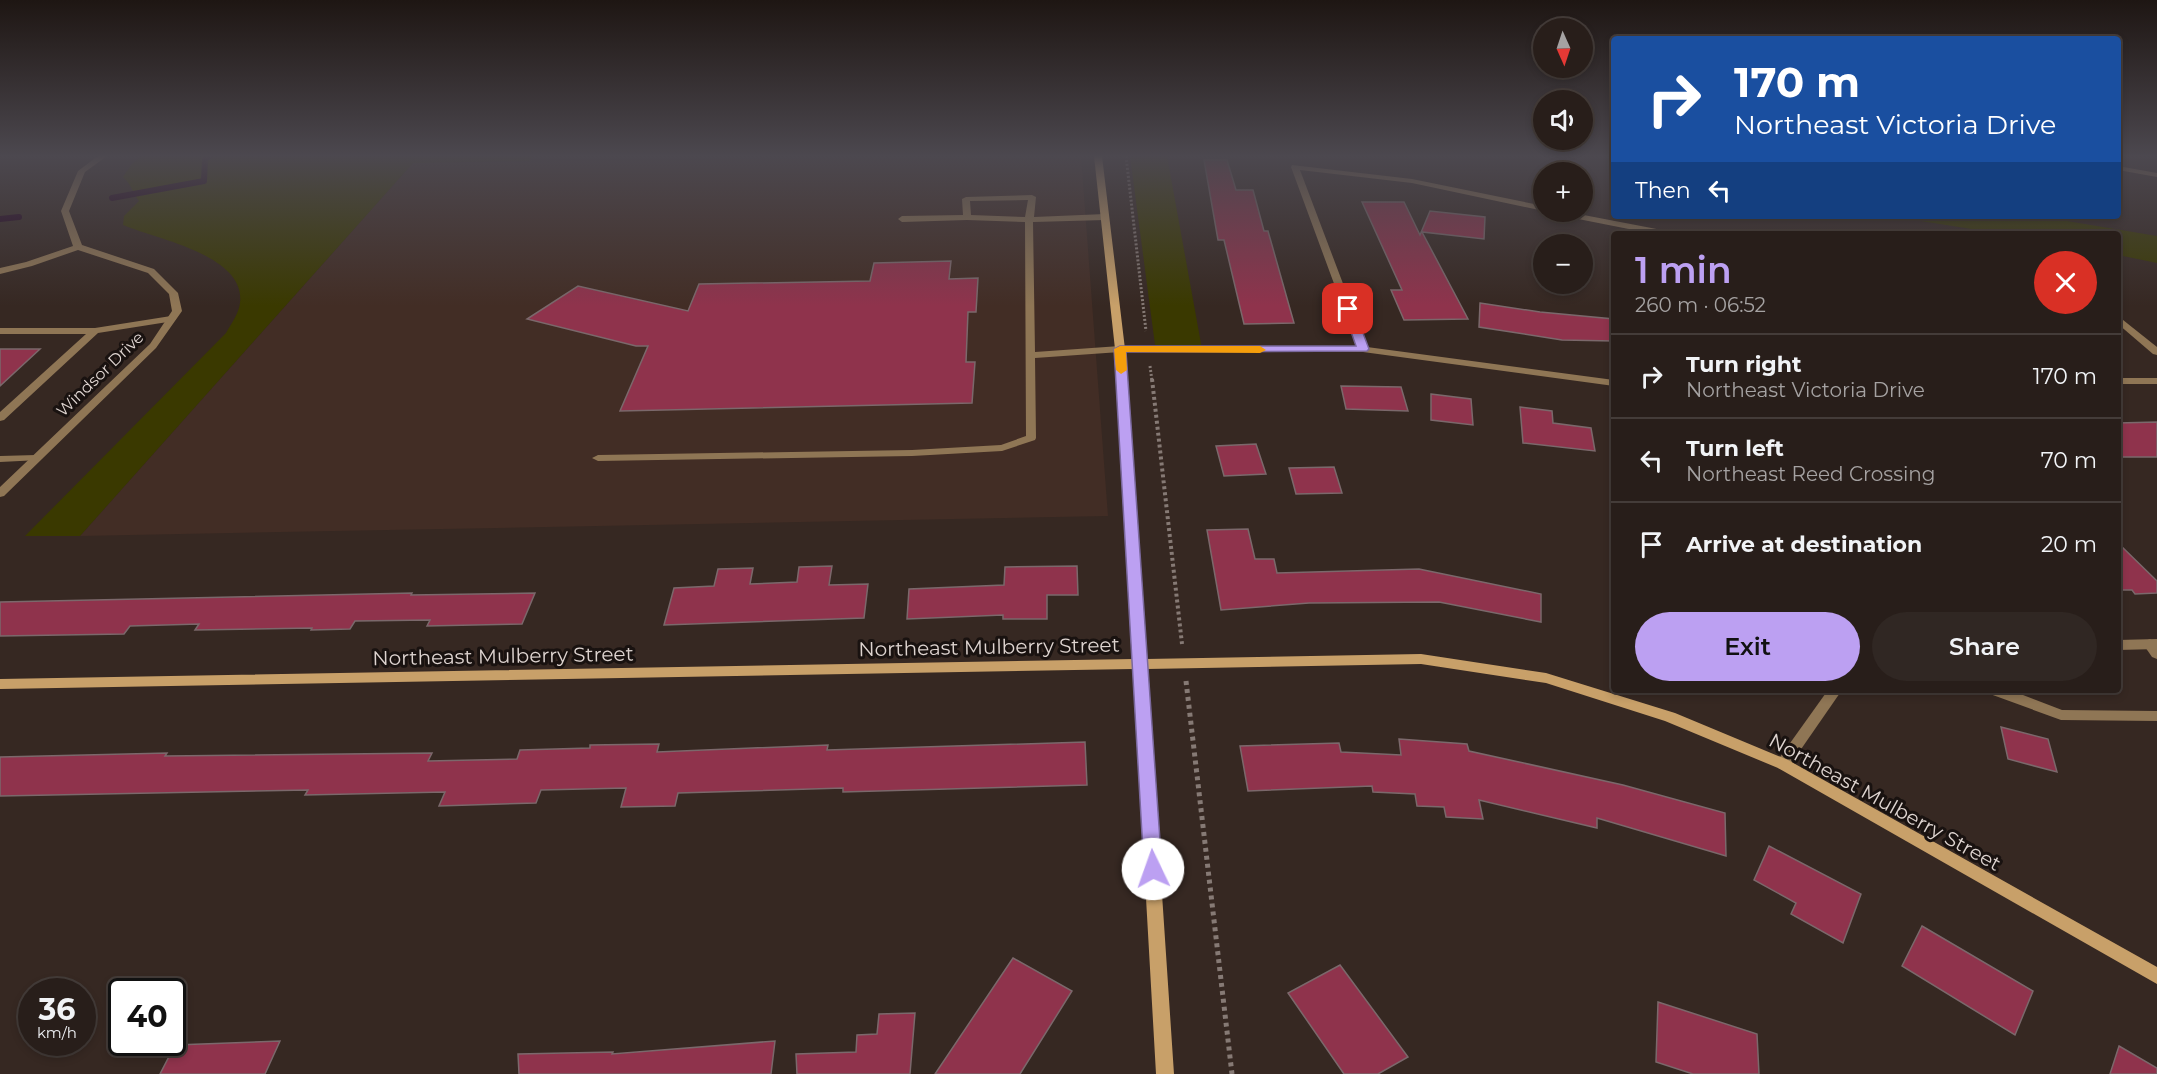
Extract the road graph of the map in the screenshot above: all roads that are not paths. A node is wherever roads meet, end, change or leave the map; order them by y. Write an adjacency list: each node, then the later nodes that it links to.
1 (67, 206): 12 (street)
2 (966, 206): 6 (street)
3 (1031, 206): 10 (street)
4 (1104, 206): 7 (street)
5 (1310, 206): 19 (street)
6 (967, 217): 8 (street); 10 (street)
7 (1105, 217): 10 (street); 18 (street)
8 (902, 219)
9 (1593, 219): 11 (street)
10 (1029, 220): 21 (street)
11 (1652, 231)
12 (78, 247): 13 (street); 14 (street)
13 (0, 271)
14 (171, 319): 17 (street); 26 (street, Windsor Drive)
15 (2121, 322): 20 (street)
16 (0, 331): 17 (street)
17 (95, 331): 25 (street)
18 (1120, 349): 19 (street); 21 (street); 32 (street)
19 (1363, 349): 24 (street)
20 (2157, 352)
21 (1030, 355): 27 (street)
22 (2121, 381): 23 (street)
23 (2157, 381)
24 (1611, 383)
25 (0, 418)
26 (36, 458): 28 (street); 29 (street, Windsor Drive)
27 (598, 458)
28 (0, 459)
29 (0, 493)
30 (2121, 645): 31 (street)
31 (2154, 647)
32 (1141, 664): 33 (street, Northeast Mulberry Street); 37 (street, Northeast Mulberry Street); 39 (street)
33 (0, 684)
34 (1833, 693): 37 (street)
35 (2003, 693): 36 (street)
36 (2157, 716)
37 (1783, 764): 38 (street, Northeast Mulberry Street)
38 (2157, 976)
39 (1165, 1074)

